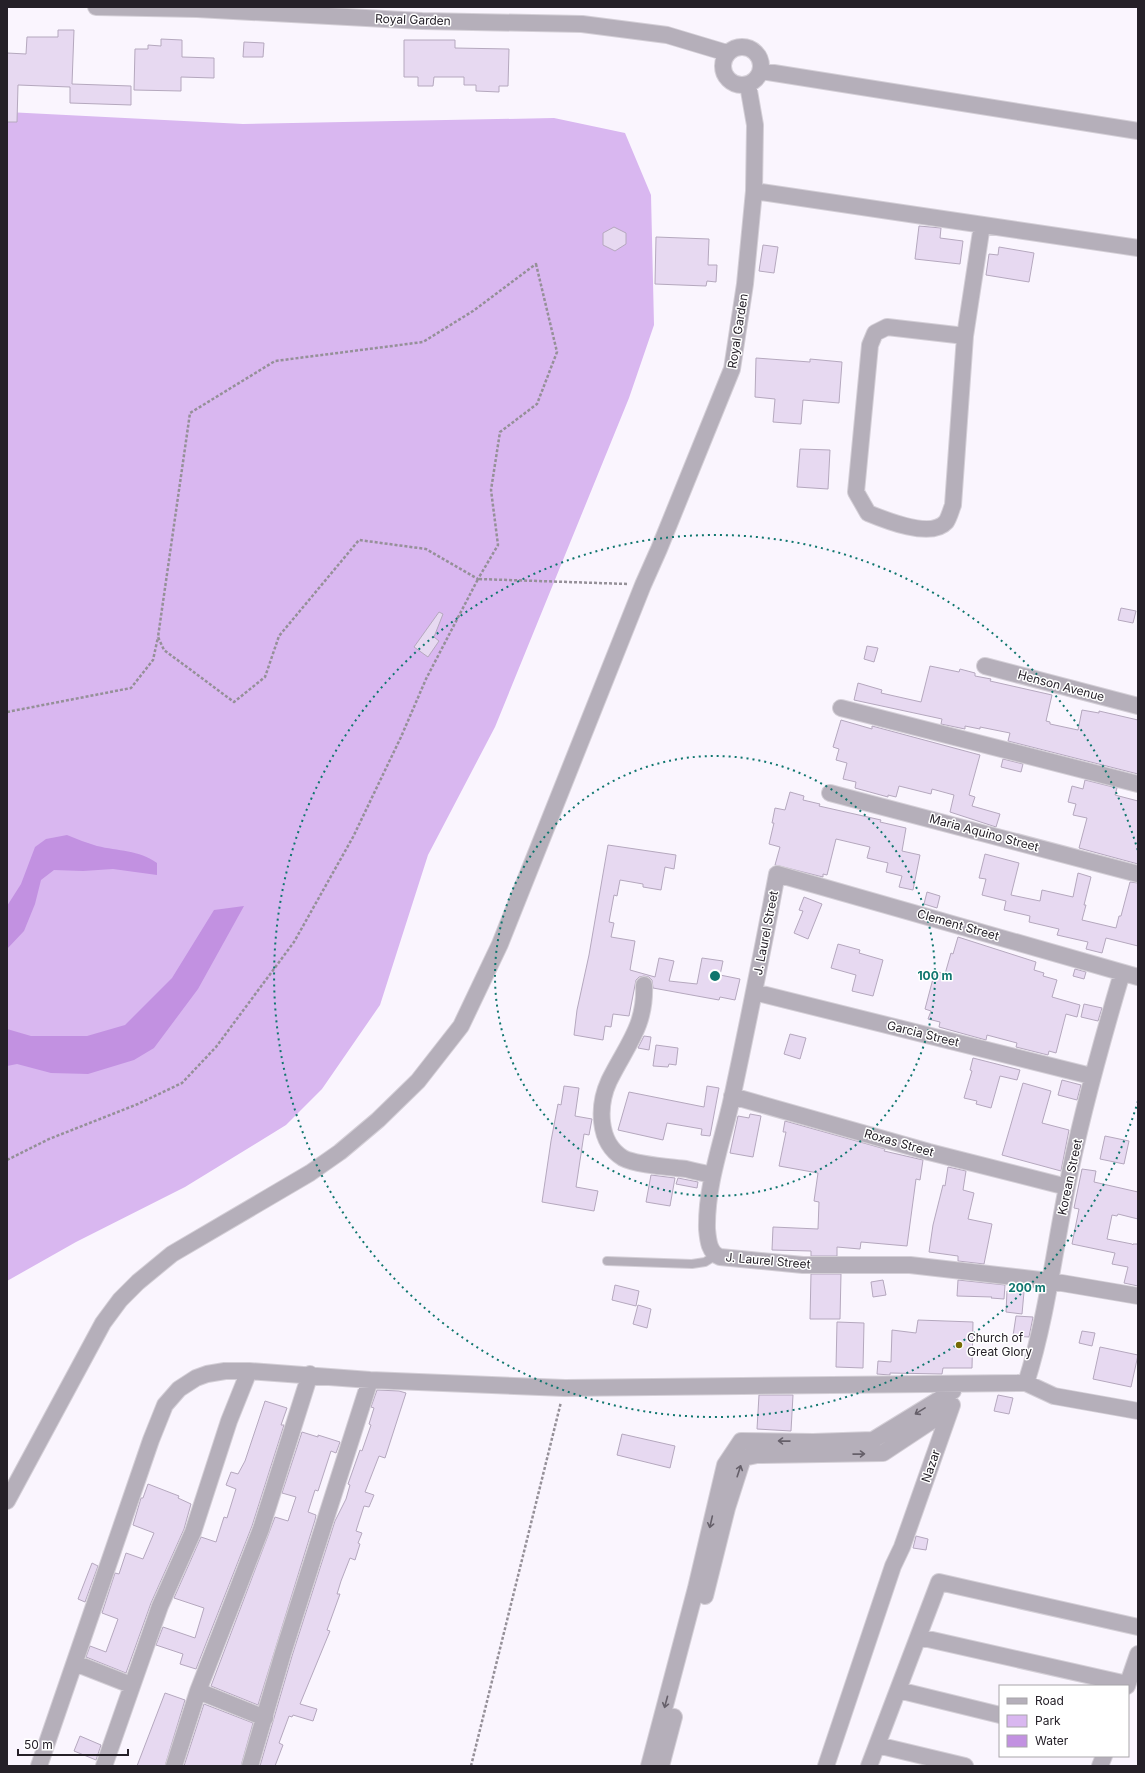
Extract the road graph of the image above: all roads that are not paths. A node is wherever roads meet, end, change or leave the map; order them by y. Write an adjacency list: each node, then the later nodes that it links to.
1 (96, 7): 2 (street, Royal Garden)
2 (727, 53): 3 (street); 4 (street)
3 (761, 71): 4 (street); 5 (street)
4 (748, 85): 6 (street, Royal Garden)
5 (1138, 131)
6 (754, 191): 7 (street); 37 (street, Royal Garden)
7 (982, 225): 8 (street); 9 (street)
8 (1138, 248)
9 (965, 336): 9 (street)
10 (985, 666): 11 (street, Henson Avenue)
11 (1138, 706)
12 (841, 708): 13 (street)
13 (1138, 784)
14 (830, 793): 16 (street, Maria Aquino Street)
15 (777, 874): 17 (street, Clement Street); 20 (street, J. Laurel Street)
16 (1138, 874)
17 (1122, 973): 18 (street, Clement Street); 21 (street, Korean Street)
18 (1138, 977)
19 (644, 985): 23 (street)
20 (754, 992): 21 (street, Garcia Street); 22 (street, J. Laurel Street)
21 (1091, 1076): 24 (street, Korean Street)
22 (732, 1096): 23 (street, J. Laurel Street); 24 (street, Roxas Street)
23 (713, 1174): 25 (street, J. Laurel Street)
24 (1067, 1187): 27 (street, Korean Street)
25 (714, 1255): 26 (lane); 27 (street, J. Laurel Street)
26 (607, 1261)
27 (1050, 1281): 28 (street, J. Laurel Street); 32 (street, Korean Street)
28 (1138, 1296)
29 (249, 1371): 30 (street); 41 (street); 42 (street)
30 (310, 1374): 31 (street); 45 (street)
31 (370, 1380): 33 (street); 47 (street)
32 (1026, 1383): 33 (street); 35 (street)
33 (953, 1387): 34 (street, Nazar); 36 (street, one-way to 36)
34 (951, 1408): 36 (street, one-way to 34); 56 (street, Nazar)
35 (1138, 1411)
36 (814, 1448): 48 (street)
37 (7, 1501)
38 (1138, 1627): 39 (street)
39 (919, 1636): 43 (street); 44 (street)
40 (1138, 1654): 43 (street)
41 (75, 1663): 42 (street); 50 (street)
42 (131, 1685): 51 (street)
43 (1127, 1685)
44 (898, 1690): 46 (street); 49 (street)
45 (198, 1691): 47 (street); 52 (street)
46 (999, 1715)
47 (265, 1718): 53 (street)
48 (664, 1733): 54 (street); 55 (street)
49 (877, 1745): 57 (street); 58 (street)
50 (39, 1766)
51 (104, 1766)
52 (174, 1766)
53 (250, 1766)
54 (649, 1766)
55 (661, 1766)
56 (826, 1766)
57 (869, 1766)
58 (966, 1766)

